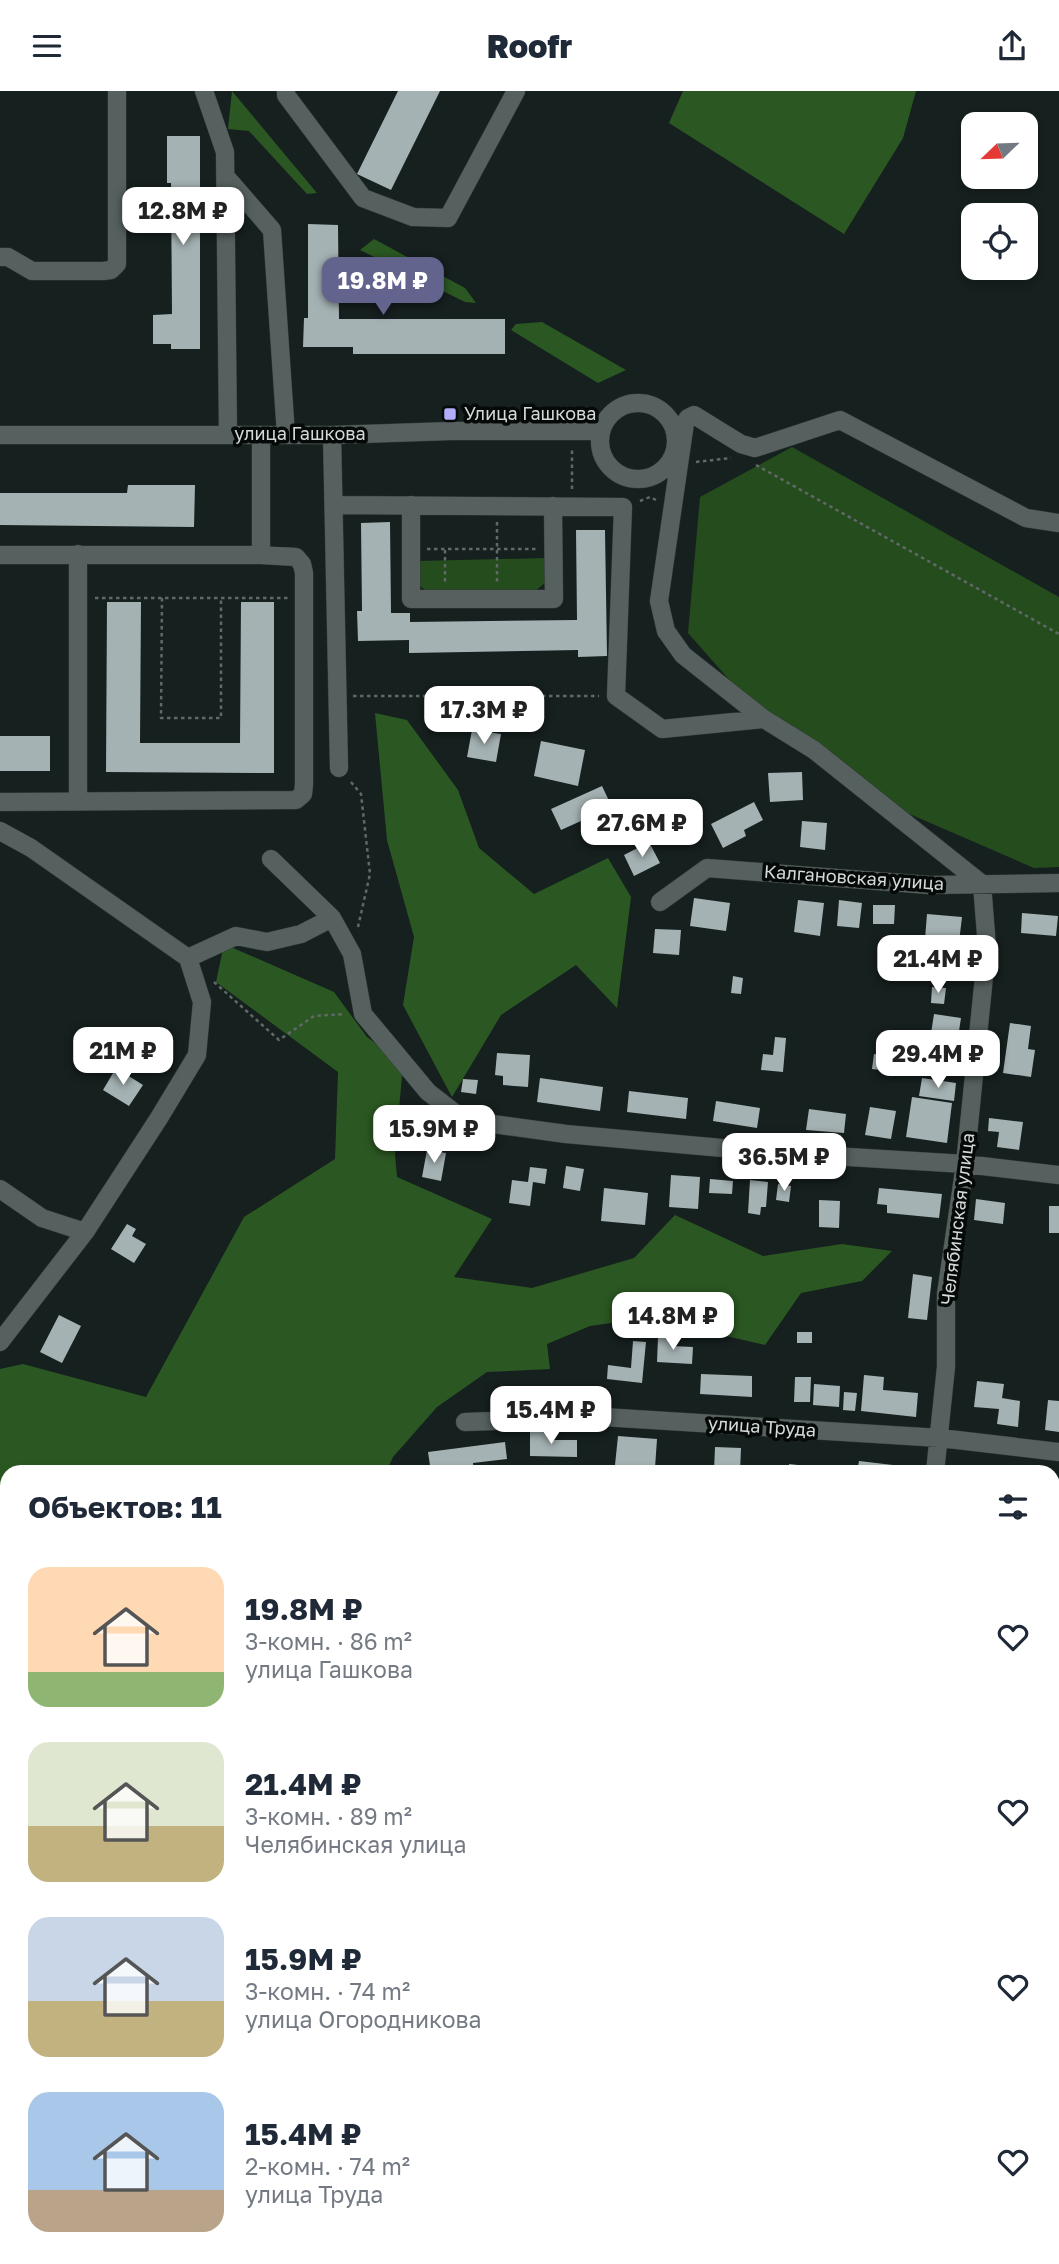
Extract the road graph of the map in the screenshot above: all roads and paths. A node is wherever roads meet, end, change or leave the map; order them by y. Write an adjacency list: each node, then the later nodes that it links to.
1 (117, 91): 6 (street)
2 (204, 91): 5 (street)
3 (286, 91): 4 (street)
4 (516, 91)
5 (226, 177): 10 (street); 12 (street)
6 (0, 257)
7 (601, 431): 7 (street); 8 (street, улица Гашкова)
8 (572, 432): 13 (street, улица Гашкова); 21 (path)
9 (0, 435): 10 (street, улица Гашкова)
10 (228, 435): 11 (street, улица Гашкова)
11 (261, 435): 12 (street, улица Гашкова); 31 (street)
12 (286, 435): 13 (street, улица Гашкова)
13 (332, 435): 17 (street)
14 (730, 458): 15 (path)
15 (679, 463): 22 (street); 24 (street)
16 (755, 464): 38 (path)
17 (334, 505): 18 (street); 39 (street)
18 (411, 505): 19 (street); 25 (street)
19 (497, 505): 20 (street); 27 (path)
20 (553, 506): 21 (street); 28 (street)
21 (572, 506): 23 (street)
22 (672, 506): 23 (path); 41 (street)
23 (623, 507): 40 (street)
24 (1059, 523)
25 (411, 549): 26 (path); 36 (street)
26 (445, 549): 27 (path); 36 (path)
27 (497, 549): 28 (path); 37 (path)
28 (554, 549): 37 (street)
29 (78, 554): 30 (street); 31 (street); 32 (street)
30 (0, 555)
31 (261, 555): 35 (street)
32 (78, 598): 33 (path); 43 (street)
33 (162, 598): 34 (path); 34 (path)
34 (221, 598): 35 (path)
35 (304, 598): 43 (street)
36 (446, 599): 37 (street)
37 (497, 599)
38 (1059, 634)
39 (337, 696): 40 (path); 42 (street)
40 (616, 696): 41 (street)
41 (764, 719): 48 (street)
42 (339, 768): 51 (path)
43 (78, 801): 44 (street)
44 (0, 802)
45 (0, 831): 52 (street)
46 (271, 859): 50 (street)
47 (1059, 883): 48 (street, Калгановская улица)
48 (982, 884): 49 (street, Калгановская улица); 54 (street, Челябинская улица)
49 (660, 902)
50 (332, 918): 51 (street); 52 (street)
51 (352, 954): 53 (street)
52 (188, 958): 53 (path); 57 (street)
53 (363, 1014): 54 (street)
54 (965, 1164): 55 (street); 60 (street, Челябинская улица)
55 (1059, 1175)
56 (0, 1189): 57 (street)
57 (85, 1232): 58 (street)
58 (0, 1342)
59 (465, 1422): 60 (street, улица Труда)
60 (940, 1438): 61 (street, улица Труда); 62 (street, Челябинская улица)
61 (1059, 1452)
62 (936, 1465)

